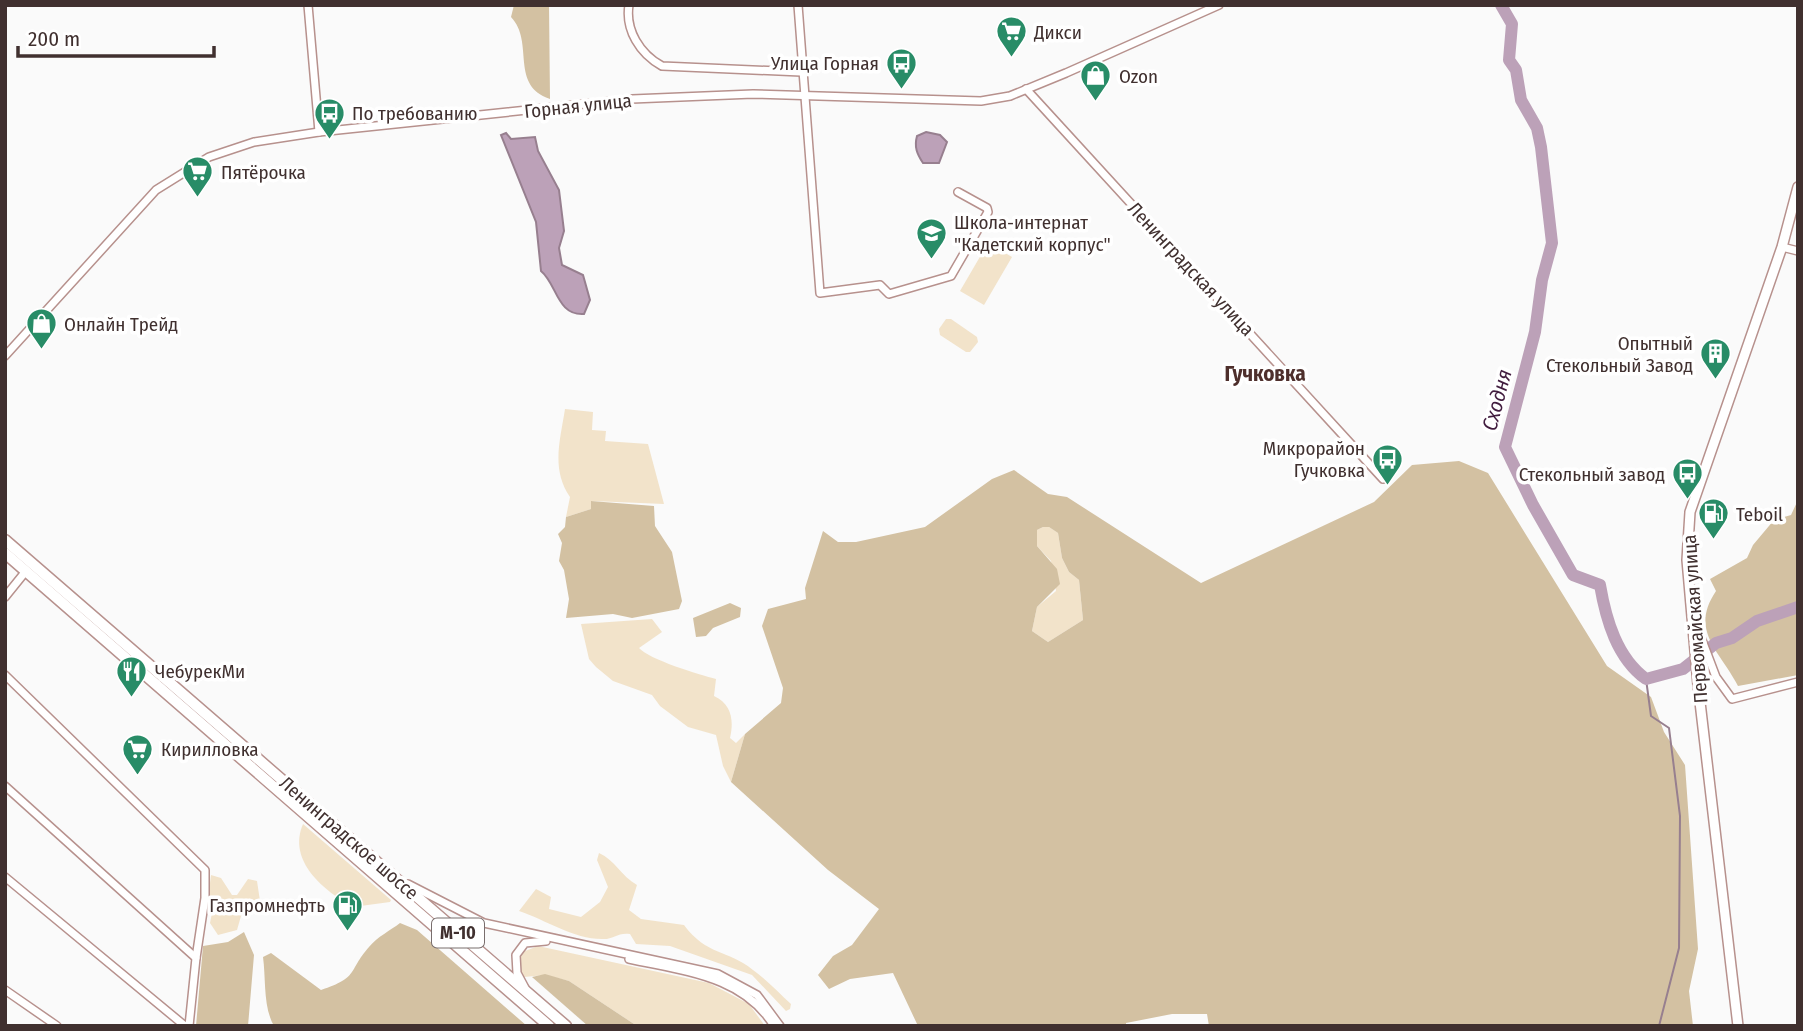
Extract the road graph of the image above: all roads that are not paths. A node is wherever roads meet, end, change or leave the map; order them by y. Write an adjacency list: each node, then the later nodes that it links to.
1 (308, 5): 8 (street)
2 (629, 5): 5 (street)
3 (798, 5): 5 (street)
4 (1219, 5): 6 (street, Горная улица)
5 (801, 72): 7 (street)
6 (1026, 89): 7 (street, Горная улица); 14 (street, Ленинградская улица)
7 (805, 95): 8 (street, Горная улица); 10 (street)
8 (319, 132): 13 (street, Горная улица)
9 (1798, 187): 11 (main road, Первомайская улица)
10 (958, 192)
11 (1782, 247): 12 (street); 19 (main road, Первомайская улица)
12 (1798, 251)
13 (5, 356)
14 (1383, 479)
15 (5, 540): 23 (highway, Ленинградское шоссе / М-10)
16 (5, 553): 17 (highway, Ленинградское шоссе / М-10)
17 (26, 571): 18 (street); 30 (highway, Ленинградское шоссе / М-10)
18 (5, 597)
19 (1698, 641): 21 (street); 34 (main road, Первомайская улица)
20 (5, 675): 25 (street)
21 (1798, 682)
22 (5, 786): 25 (street)
23 (387, 870): 27 (highway, Ленинградское шоссе / М-10); 33 (street)
24 (5, 877): 29 (street)
25 (196, 958): 29 (street)
26 (5, 990): 28 (street)
27 (529, 994): 31 (highway, Ленинградское шоссе / М-10); 32 (street)
28 (57, 1026)
29 (187, 1026)
30 (549, 1026)
31 (566, 1026)
32 (774, 1026)
33 (780, 1026)
34 (1738, 1026)

